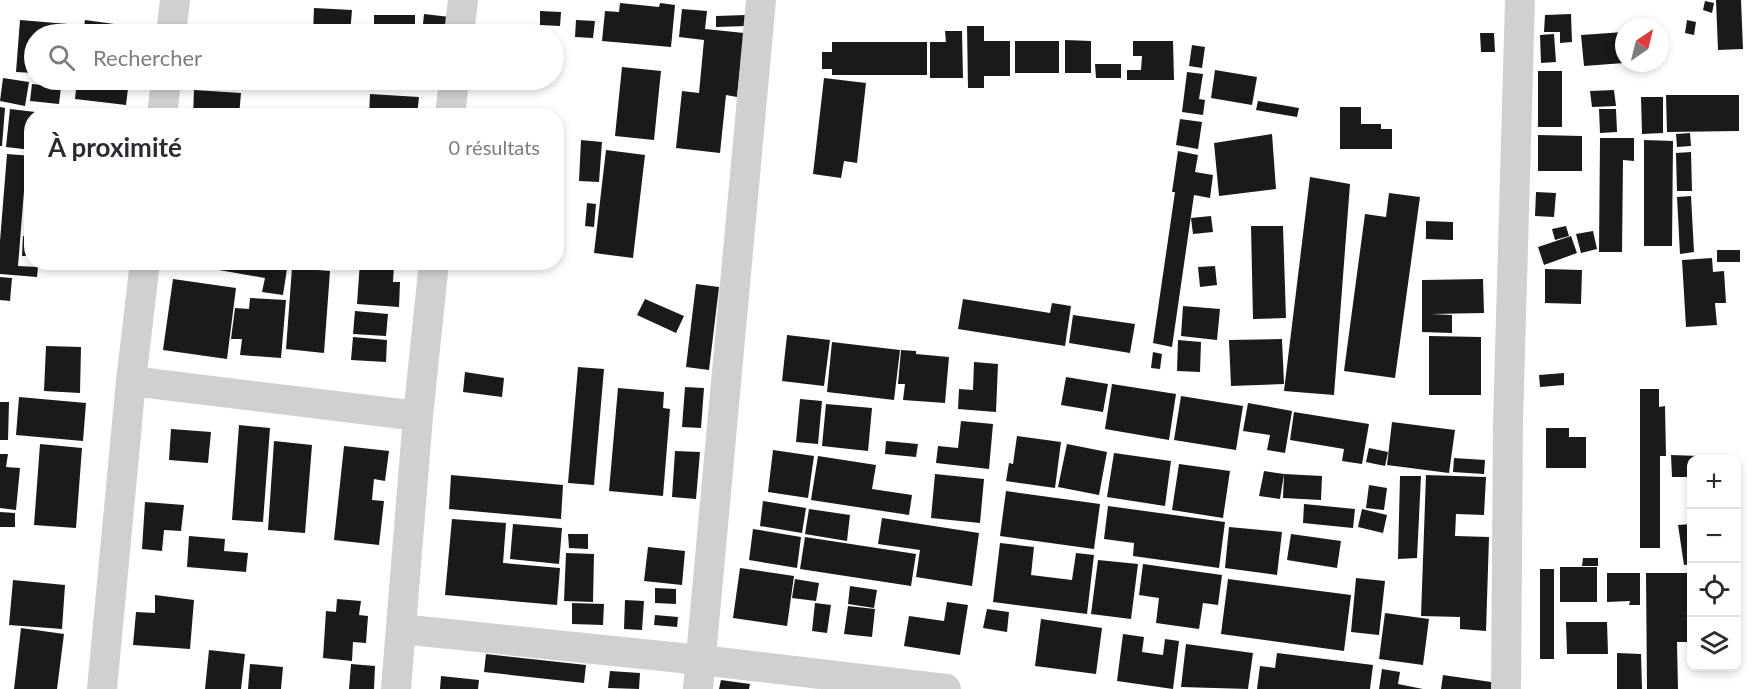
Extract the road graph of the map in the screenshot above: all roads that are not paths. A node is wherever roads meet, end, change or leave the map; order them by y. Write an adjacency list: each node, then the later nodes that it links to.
1 (175, 0): 5 (street)
2 (463, 0): 6 (street)
3 (761, 0): 16 (street)
4 (1520, 0): 20 (street)
5 (172, 24)
6 (460, 24)
7 (165, 90): 9 (street)
8 (453, 90): 10 (street)
9 (163, 108)
10 (451, 108)
11 (144, 270): 13 (street)
12 (433, 270): 14 (street)
13 (131, 381): 14 (street); 17 (street)
14 (418, 416): 15 (street)
15 (401, 629): 16 (street); 18 (street)
16 (700, 674): 19 (street)
17 (102, 689)
18 (396, 689)
19 (946, 689)
20 (1506, 689)

